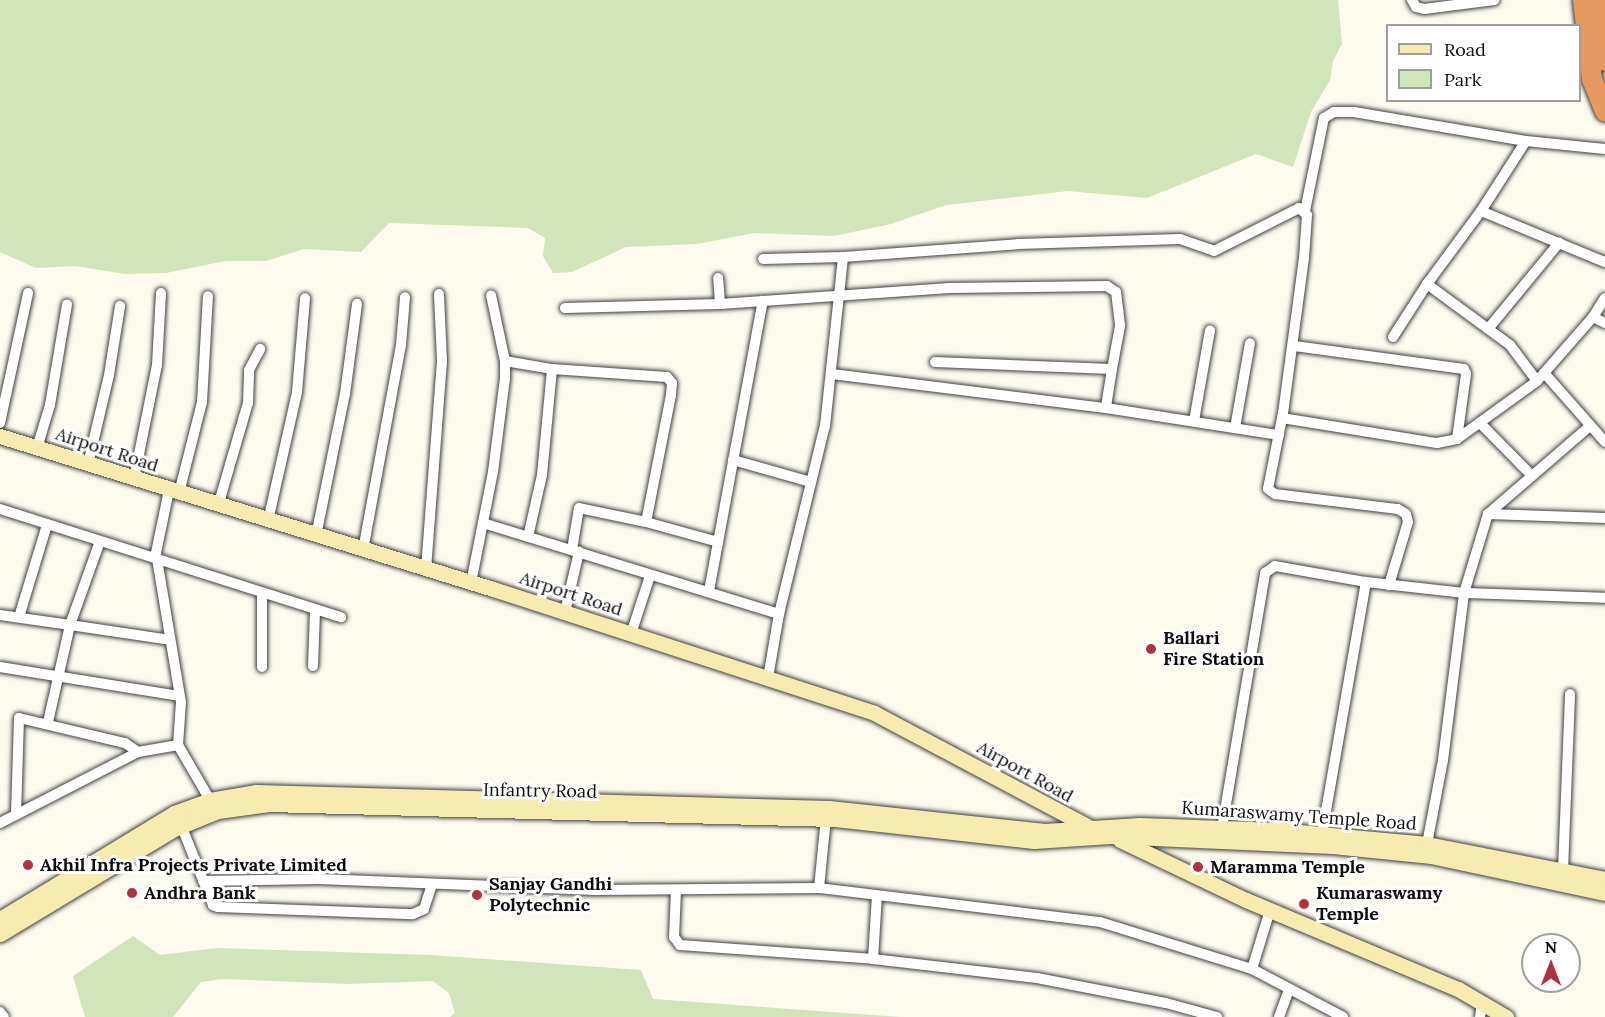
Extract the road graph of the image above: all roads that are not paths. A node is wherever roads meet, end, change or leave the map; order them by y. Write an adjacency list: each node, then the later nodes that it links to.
1 (1412, 0): 2 (street)
2 (1494, 0)
3 (1583, 0): 7 (highway)
4 (1599, 0): 5 (highway)
5 (1603, 21): 6 (highway)
6 (1605, 61)
7 (1605, 112)
8 (1526, 141): 9 (street); 10 (street); 11 (street)
9 (1605, 149)
10 (1305, 211): 13 (street); 39 (street)
11 (1481, 211): 12 (street); 17 (street)
12 (1559, 243): 15 (street); 35 (street)
13 (843, 257): 14 (street); 24 (street)
14 (763, 259)
15 (1605, 262)
16 (718, 278): 30 (street)
17 (1427, 284): 35 (street); 37 (street)
18 (28, 293): 50 (street)
19 (161, 293): 62 (street)
20 (439, 294): 80 (street)
21 (491, 295): 41 (street)
22 (208, 296): 64 (street)
23 (405, 297): 77 (street)
24 (840, 297): 27 (street); 44 (street); 45 (street)
25 (304, 298): 69 (street)
26 (1605, 298): 33 (street)
27 (763, 301): 30 (street); 59 (street)
28 (68, 304): 58 (street)
29 (357, 304): 73 (street)
30 (720, 304): 32 (street)
31 (120, 306): 60 (street)
32 (566, 308)
33 (1593, 317): 34 (street); 46 (street)
34 (1605, 323)
35 (1488, 329): 46 (street)
36 (1210, 330): 49 (street)
37 (1393, 337)
38 (1250, 343): 53 (street)
39 (1293, 346): 48 (street); 56 (street)
40 (260, 349): 65 (street)
41 (505, 361): 43 (street); 71 (street)
42 (935, 362): 44 (street)
43 (552, 369): 70 (street); 74 (street)
44 (1112, 369): 47 (street)
45 (832, 374): 47 (street); 63 (street)
46 (1542, 378): 51 (street); 52 (street)
47 (1106, 408): 49 (street)
48 (1282, 418): 54 (street); 56 (street)
49 (1194, 421): 53 (street)
50 (0, 423)
51 (1480, 423): 56 (street); 61 (street)
52 (1590, 426): 57 (street); 61 (street)
53 (1235, 428): 54 (street)
54 (1279, 435): 84 (street)
55 (0, 436): 58 (street, Airport Road)
56 (1457, 439)
57 (1605, 442)
58 (37, 448): 60 (street, Airport Road)
59 (733, 460): 63 (street); 75 (street)
60 (88, 464): 62 (street, Airport Road)
61 (1532, 476): 67 (street)
62 (134, 478): 64 (street, Airport Road)
63 (811, 482): 91 (street)
64 (174, 492): 65 (street, Airport Road); 79 (street)
65 (218, 506): 69 (street, Airport Road)
66 (0, 509): 72 (street)
67 (1488, 514): 68 (street); 86 (street)
68 (1605, 518)
69 (268, 521): 73 (street, Airport Road)
70 (646, 522): 75 (street); 78 (street)
71 (483, 523): 74 (street); 83 (street)
72 (48, 525): 76 (street); 93 (street)
73 (315, 536): 77 (street, Airport Road)
74 (528, 537): 78 (street)
75 (718, 542): 85 (street)
76 (99, 544): 79 (street); 95 (street)
77 (363, 550): 80 (street, Airport Road)
78 (576, 551): 81 (street); 90 (street)
79 (157, 559): 87 (street); 97 (street)
80 (426, 569): 83 (street, Airport Road)
81 (650, 576): 85 (street); 96 (street)
82 (1366, 582): 84 (street); 114 (street); 115 (street)
83 (471, 583): 90 (street, Airport Road)
84 (1389, 585): 86 (street)
85 (709, 591): 91 (street)
86 (1464, 593): 88 (street); 117 (street)
87 (262, 594): 89 (street); 100 (street)
88 (1605, 598)
89 (315, 611): 94 (street); 98 (street)
90 (565, 612): 96 (street, Airport Road)
91 (779, 614): 102 (street)
92 (0, 615): 93 (street)
93 (19, 617): 95 (street)
94 (341, 617)
95 (70, 625): 97 (street); 101 (street)
96 (631, 634): 102 (street, Airport Road)
97 (170, 640): 104 (street)
98 (313, 666)
99 (0, 667): 101 (street)
100 (262, 667)
101 (57, 674): 104 (street); 105 (street)
102 (768, 678): 113 (street, Airport Road)
103 (1570, 694): 118 (street)
104 (179, 696): 106 (street)
105 (48, 722): 107 (street); 109 (street)
106 (178, 745): 107 (street); 108 (street)
107 (138, 753): 109 (street)
108 (210, 800): 110 (street, Infantry Road); 113 (street, Infantry Road)
109 (16, 814): 112 (street)
110 (178, 819): 111 (street, Infantry Road); 120 (street); 127 (street, Infantry Road)
111 (826, 819): 116 (street, Infantry Road); 122 (street)
112 (0, 823)
113 (1093, 827): 114 (street, Kumaraswamy Temple Road); 116 (street, Airport Road)
114 (1222, 828): 115 (street, Kumaraswamy Temple Road)
115 (1322, 834): 117 (street, Kumaraswamy Temple Road)
116 (1110, 836): 124 (street, Kumaraswamy Temple Road); 126 (street, Airport Road)
117 (1427, 844): 118 (street, Kumaraswamy Temple Road)
118 (1563, 870): 119 (street, Kumaraswamy Temple Road)
119 (1605, 879)
120 (203, 880): 121 (street); 121 (street)
121 (432, 885): 123 (street)
122 (819, 888): 123 (street); 125 (street)
123 (676, 890): 128 (street)
124 (1605, 893)
125 (877, 896): 128 (street); 129 (street)
126 (1270, 909): 129 (street); 131 (street, Airport Road)
127 (0, 929)
128 (873, 959): 134 (street)
129 (1252, 969): 130 (street)
130 (1289, 990): 135 (street); 136 (street)
131 (1481, 1010): 137 (street, Airport Road)
132 (0, 1012): 133 (street)
133 (4, 1017)
134 (1216, 1017)
135 (1279, 1017)
136 (1343, 1017)
137 (1506, 1017)

